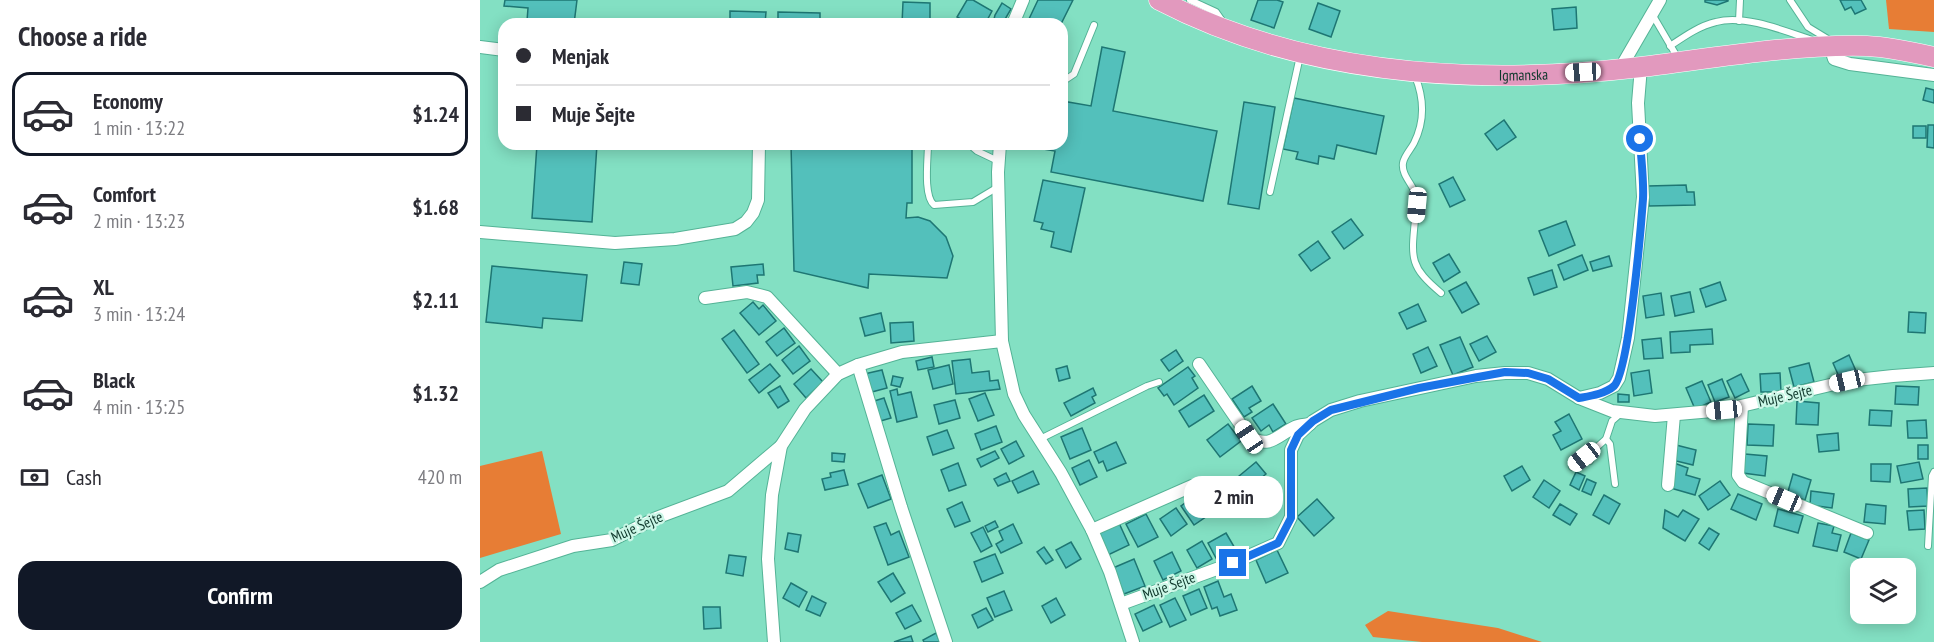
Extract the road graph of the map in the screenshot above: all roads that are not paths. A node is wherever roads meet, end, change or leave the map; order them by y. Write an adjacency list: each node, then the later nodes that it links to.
1 (1023, 0): 8 (street)
2 (1159, 0): 11 (main road, Igmanska)
3 (1190, 0): 11 (lane)
4 (1660, 0): 7 (street)
5 (1740, 0): 9 (lane)
6 (1790, 0): 13 (lane)
7 (1652, 14): 17 (lane); 20 (street)
8 (1016, 18)
9 (1739, 21): 12 (lane); 17 (lane)
10 (1094, 25): 23 (lane)
11 (1231, 32): 16 (main road, Igmanska)
12 (1830, 46): 13 (main road, Igmanska); 17 (main road, Igmanska); 22 (street)
13 (1853, 46): 18 (main road, Igmanska)
14 (480, 47): 15 (street)
15 (498, 49)
16 (1301, 52): 21 (main road, Igmanska); 30 (lane)
17 (1675, 54): 19 (main road, Igmanska)
18 (1934, 57)
19 (1641, 67): 20 (main road, Igmanska); 40 (street)
20 (1620, 69): 21 (main road, Igmanska)
21 (1414, 73): 32 (lane)
22 (1934, 75)
23 (1068, 78)
24 (759, 150): 31 (street)
25 (928, 150): 29 (lane)
26 (976, 150): 28 (lane)
27 (1000, 150): 28 (street)
28 (999, 161): 29 (street)
29 (999, 186): 34 (street)
30 (1270, 192)
31 (480, 232)
32 (1441, 293)
33 (705, 298): 38 (street)
34 (1002, 341): 36 (street, Muje Šejte); 45 (street)
35 (1199, 364): 44 (street)
36 (858, 365): 38 (street, Muje Šejte); 61 (street)
37 (1934, 373): 41 (street, Muje Šejte)
38 (838, 374): 47 (street, Muje Šejte)
39 (1159, 382): 45 (lane)
40 (1579, 398): 42 (street, Muje Šejte); 44 (street, Muje Šejte)
41 (1742, 406): 43 (street, Muje Šejte); 56 (street, Muje Šejte)
42 (1621, 413): 43 (street, Muje Šejte); 46 (lane)
43 (1674, 415): 53 (street)
44 (1311, 424): 59 (street, Muje Šejte)
45 (1039, 439): 55 (street)
46 (1606, 439): 48 (lane); 52 (lane)
47 (781, 446): 58 (street, Muje Šejte); 60 (street, Muje Šejte)
48 (1597, 447): 49 (lane); 50 (lane)
49 (1590, 461)
50 (1572, 467)
51 (1934, 472): 57 (lane)
52 (1615, 484)
53 (1668, 485)
54 (1192, 486): 55 (street)
55 (1092, 530): 59 (street)
56 (1867, 533)
57 (1928, 546)
58 (480, 582)
59 (1121, 604): 62 (street)
60 (774, 642)
61 (946, 642)
62 (1133, 642)

